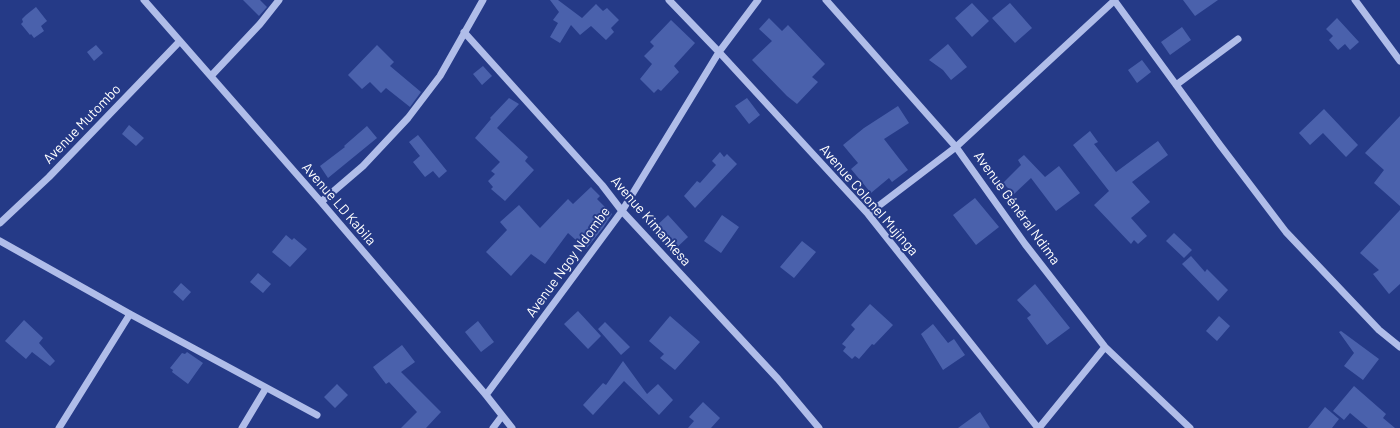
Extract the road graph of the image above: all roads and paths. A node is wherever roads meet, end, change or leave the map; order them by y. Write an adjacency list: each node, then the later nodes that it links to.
1 (144, 0): 11 (street, Avenue LD Kabila)
2 (279, 0): 14 (street)
3 (483, 0): 9 (street)
4 (669, 0): 12 (street, Avenue Colonel Mujinga)
5 (758, 0): 12 (street, Avenue Ngoy Ndombe)
6 (826, 0): 16 (street, Avenue Général Ndima)
7 (1114, 0): 15 (street); 16 (street)
8 (1355, 0): 13 (street)
9 (464, 32): 17 (street); 18 (street, Avenue Kimankesa)
10 (1238, 39): 15 (street)
11 (180, 41): 14 (street, Avenue LD Kabila); 20 (street, Avenue Mutombo)
12 (719, 52): 18 (street, Avenue Ngoy Ndombe); 19 (street, Avenue Colonel Mujinga)
13 (1400, 61)
14 (211, 76): 17 (street, Avenue LD Kabila)
15 (1176, 85): 23 (street)
16 (956, 147): 19 (street); 24 (street, Avenue Général Ndima)
17 (321, 202): 26 (street, Avenue LD Kabila)
18 (622, 211): 26 (street, Avenue Ngoy Ndombe); 33 (street, Avenue Kimankesa)
19 (868, 214): 34 (street, Avenue Colonel Mujinga)
20 (0, 223)
21 (0, 241): 22 (street)
22 (130, 314): 25 (street); 29 (street)
23 (1400, 347)
24 (1106, 348): 34 (street); 35 (street, Avenue Général Ndima)
25 (266, 388): 27 (street); 30 (street)
26 (486, 396): 28 (street, Avenue LD Kabila)
27 (316, 415)
28 (502, 416): 31 (street); 32 (street, Avenue LD Kabila)
29 (59, 428)
30 (242, 428)
31 (493, 428)
32 (512, 428)
33 (819, 428)
34 (1038, 428)
35 (1190, 428)

